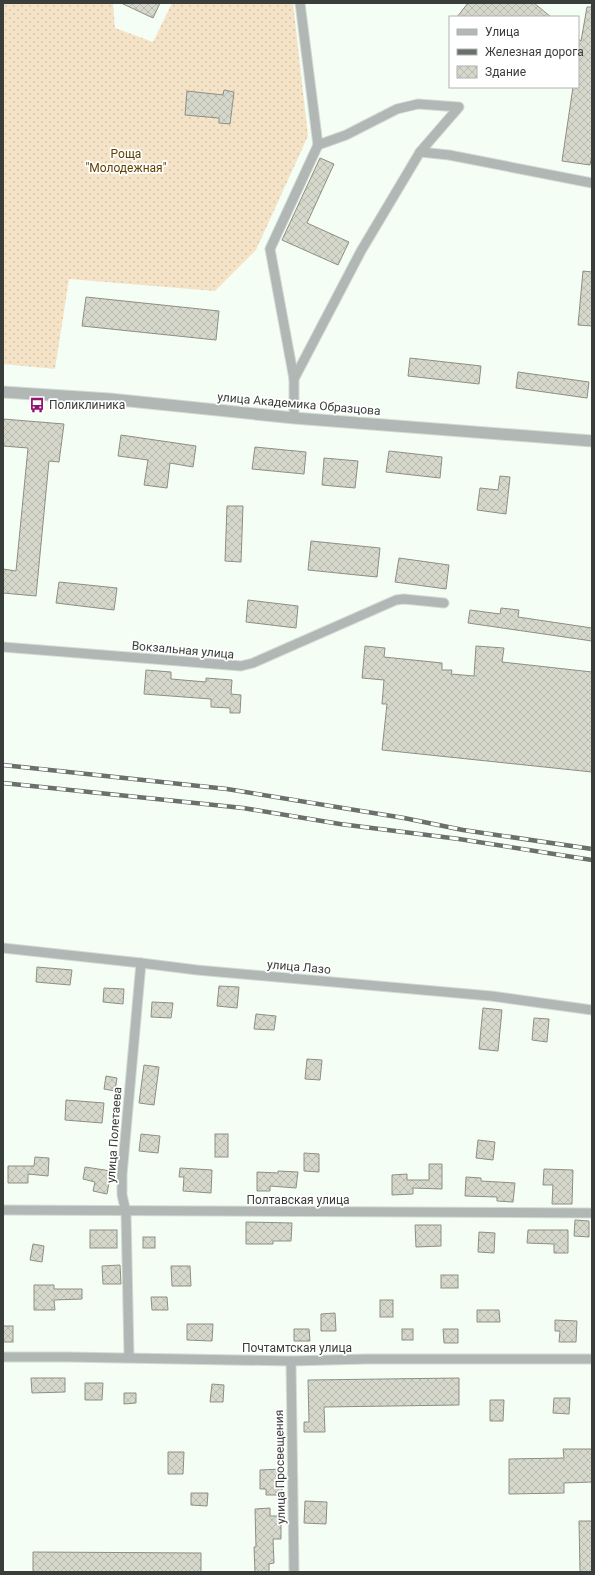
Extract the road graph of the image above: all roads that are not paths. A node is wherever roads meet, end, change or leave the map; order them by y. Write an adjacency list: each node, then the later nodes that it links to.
1 (300, 3): 2 (street)
2 (318, 144): 3 (street); 5 (street)
3 (420, 152): 4 (street); 5 (street)
4 (592, 182)
5 (294, 379): 7 (street)
6 (3, 392): 7 (street, улица Академика Образцова)
7 (294, 418): 8 (street, улица Академика Образцова)
8 (592, 441)
9 (444, 603): 10 (street, Вокзальная улица)
10 (3, 647)
11 (3, 948): 12 (street, улица Лазо)
12 (141, 963): 13 (street, улица Лазо); 15 (street, улица Полетаева)
13 (592, 1010)
14 (3, 1210): 15 (street, Полтавская улица)
15 (126, 1212): 16 (street, Полтавская улица); 18 (street, улица Полетаева)
16 (592, 1213)
17 (3, 1357): 18 (street, Почтамтская улица)
18 (129, 1358): 20 (street, Почтамтская улица)
19 (592, 1359): 20 (street, Почтамтская улица)
20 (291, 1361): 21 (street, улица Просвещения)
21 (294, 1572)

